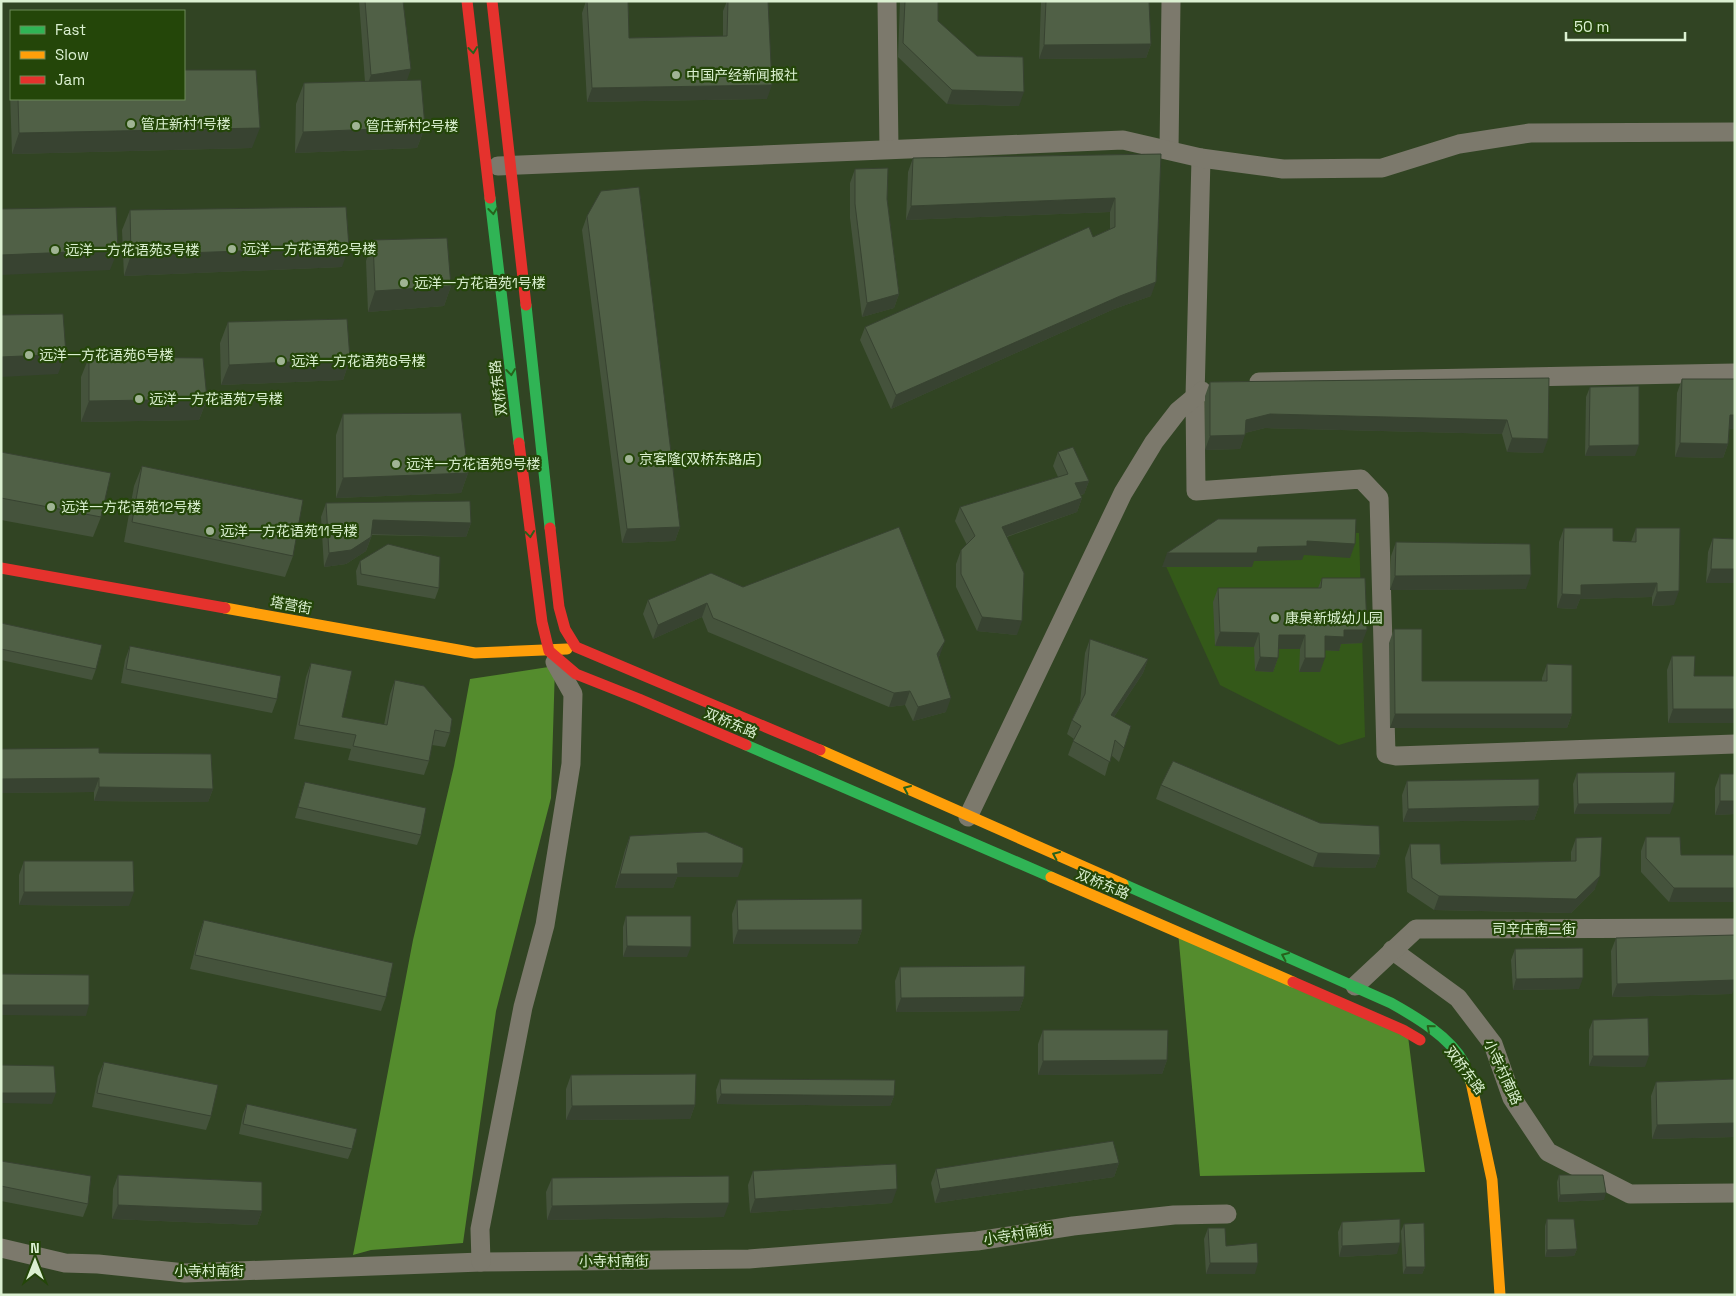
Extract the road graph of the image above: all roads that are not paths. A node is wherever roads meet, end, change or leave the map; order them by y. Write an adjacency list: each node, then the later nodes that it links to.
1 (467, 1): 10 (street, 双桥东路, one-way to 10)
2 (492, 1): 9 (street)
3 (887, 1): 6 (street)
4 (1171, 1): 7 (street)
5 (1735, 132): 8 (street)
6 (888, 149): 7 (street); 9 (street)
7 (1169, 150): 8 (street)
8 (1201, 158): 14 (street)
9 (510, 166): 10 (street); 16 (street)
10 (487, 167): 17 (street, 双桥东路, one-way to 17)
11 (1735, 373): 12 (street)
12 (1241, 382)
13 (1222, 383): 14 (street)
14 (1195, 397): 18 (street); 19 (street)
15 (1, 568): 17 (street, 塔营街)
16 (576, 647): 17 (street, 塔营街); 19 (street, 双桥东路, one-way to 16)
17 (549, 651): 23 (street, 双桥东路); 29 (street)
18 (1735, 744)
19 (968, 817): 22 (street, 双桥东路, one-way to 19)
20 (1735, 928): 21 (street, 司辛庄南二街)
21 (1392, 950): 22 (street, 司辛庄南二街); 26 (street, 小寺村南路)
22 (1354, 986): 25 (street, 双桥东路, one-way to 22)
23 (1430, 1049)
24 (1459, 1084): 25 (street, 双桥东路)
25 (1478, 1113): 30 (street, 双桥东路)
26 (1735, 1193)
27 (1227, 1214): 29 (street, 小寺村南街)
28 (1, 1248): 29 (street, 小寺村南街)
29 (481, 1262)
30 (1500, 1295)

